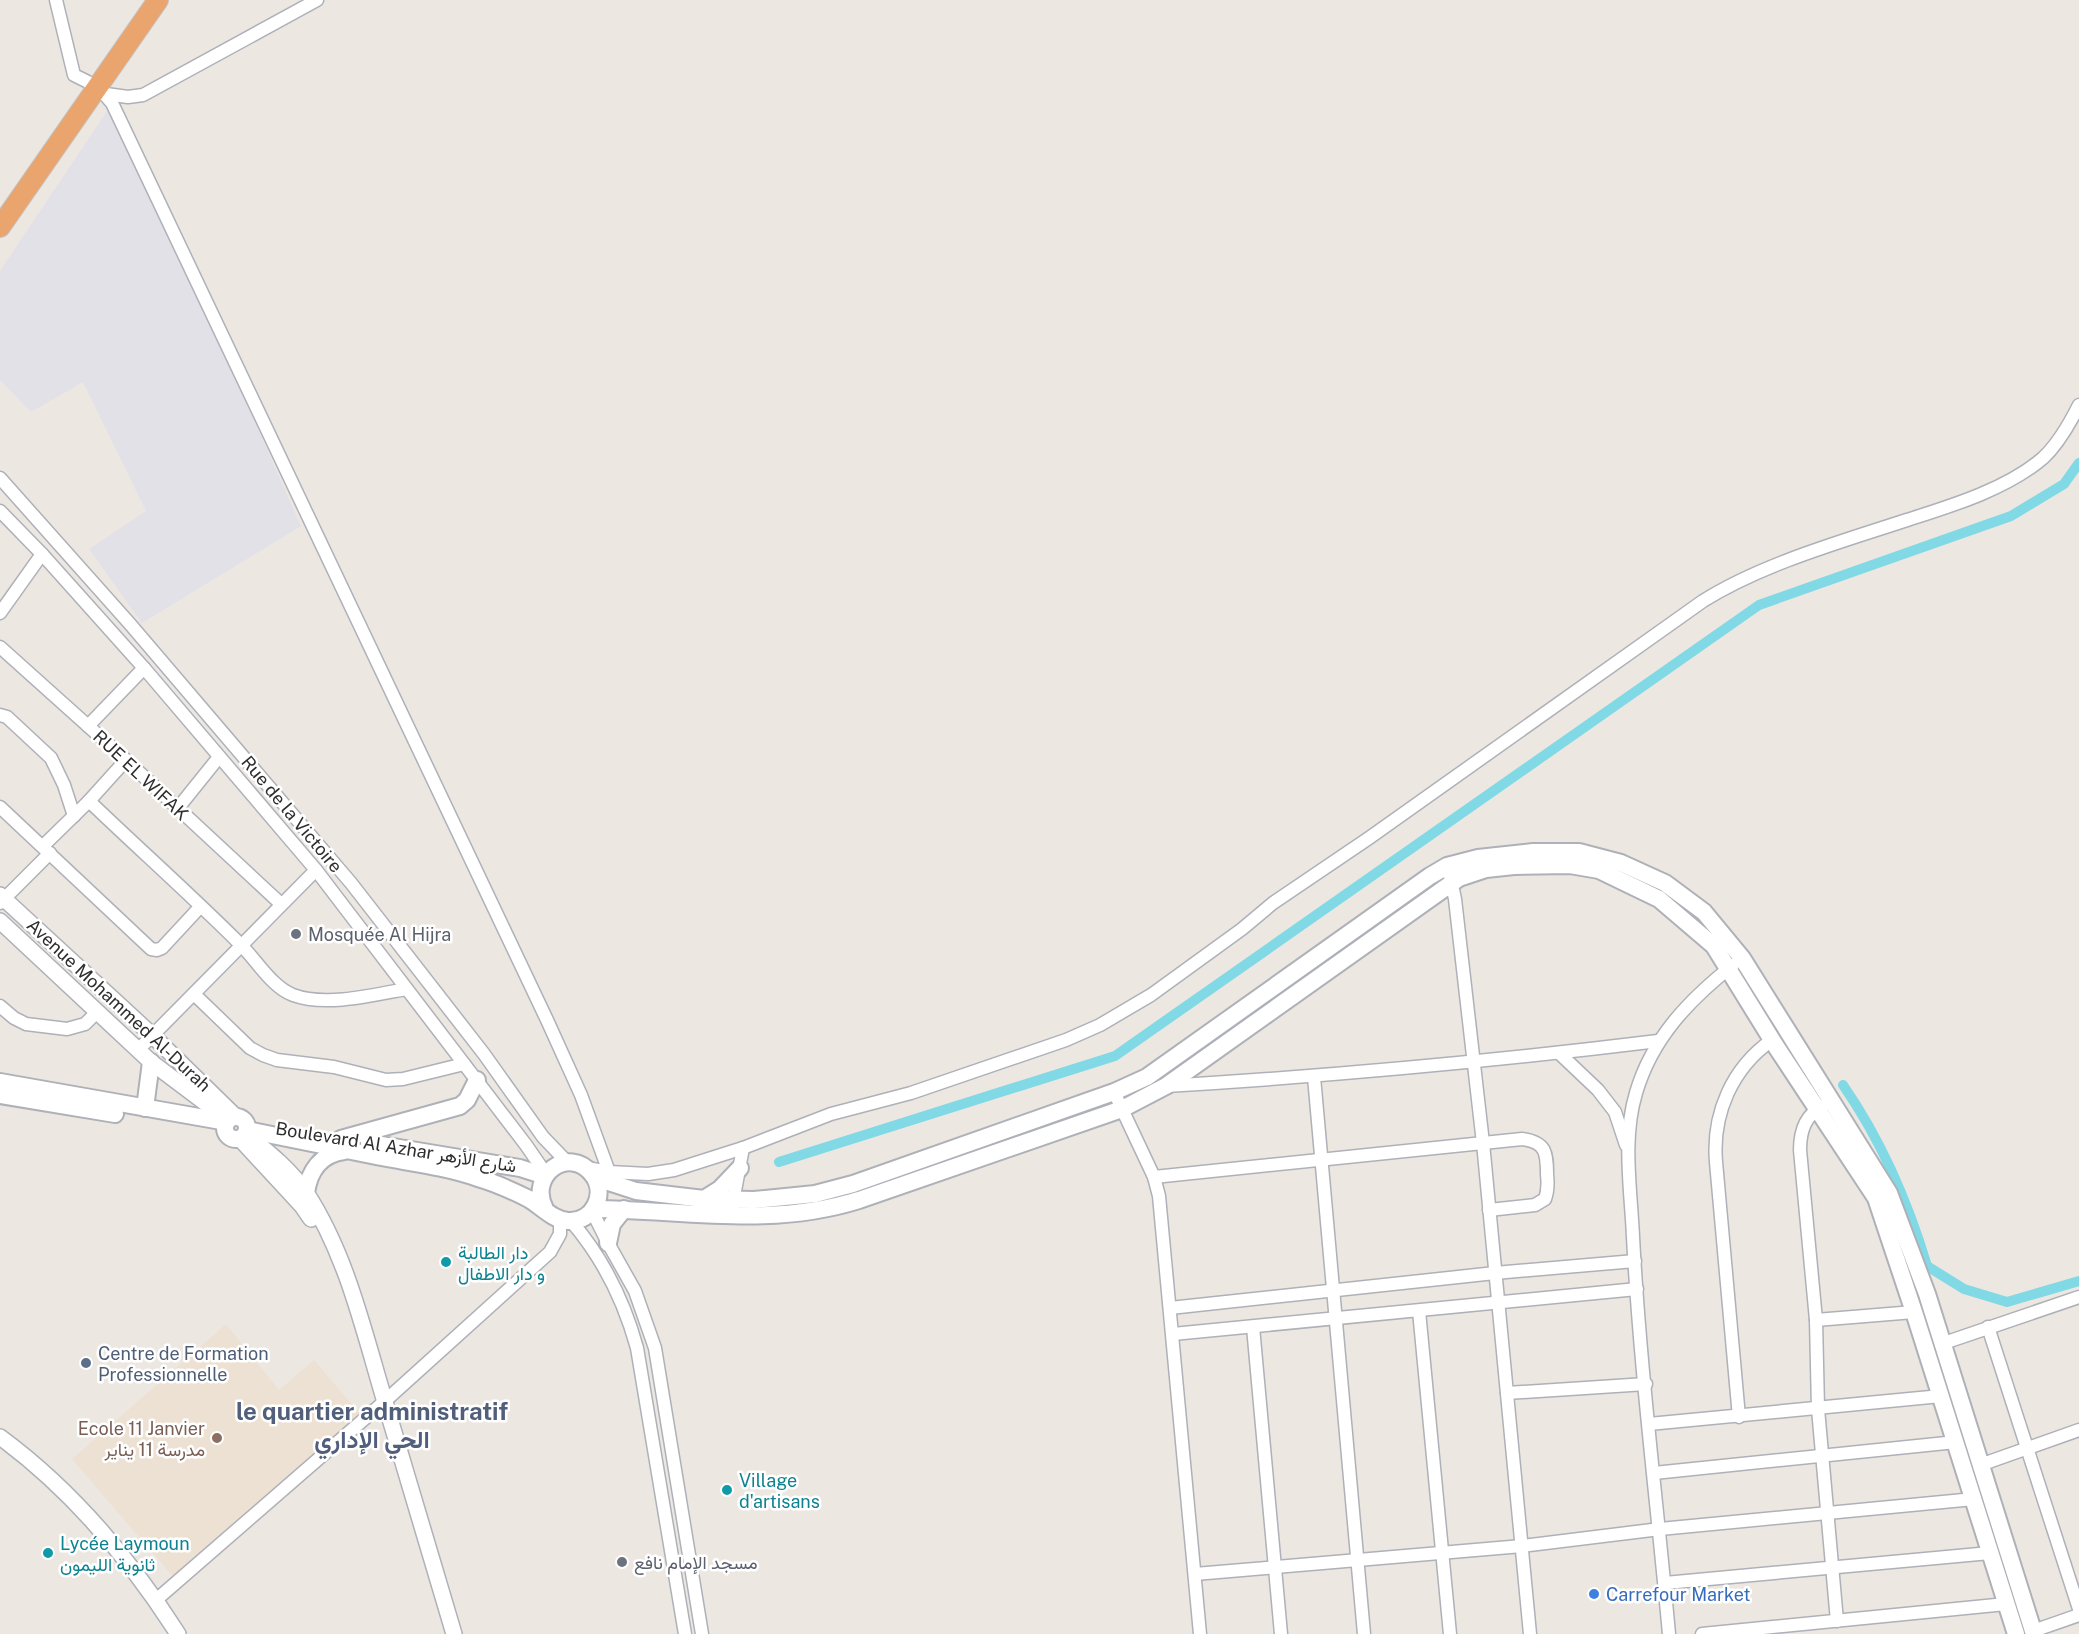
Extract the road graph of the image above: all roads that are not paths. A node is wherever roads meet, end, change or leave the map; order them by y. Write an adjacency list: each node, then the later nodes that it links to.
1 (56, 0): 5 (street)
2 (144, 0): 5 (highway)
3 (158, 0): 5 (highway)
4 (317, 0): 5 (street)
5 (97, 87): 6 (highway); 62 (street)
6 (38, 163): 7 (highway); 8 (highway)
7 (0, 207)
8 (0, 227)
9 (2079, 405): 57 (street)
10 (0, 478): 60 (street, Rue de la Victoire)
11 (0, 511): 12 (street, Rue de la Victoire)
12 (42, 554): 13 (street); 15 (street, Rue de la Victoire)
13 (0, 613)
14 (0, 647): 17 (street, RUE EL WIFAK)
15 (144, 668): 17 (street); 18 (street, Rue de la Victoire)
16 (0, 715): 23 (street)
17 (88, 726): 19 (street, RUE EL WIFAK)
18 (219, 757): 22 (street); 25 (street, Rue de la Victoire)
19 (126, 760): 20 (street); 22 (street, RUE EL WIFAK)
20 (89, 801): 23 (street); 29 (street)
21 (0, 807): 24 (street)
22 (178, 808): 28 (street, RUE EL WIFAK)
23 (74, 816): 24 (street)
24 (46, 850): 27 (street); 29 (street)
25 (316, 870): 28 (street); 33 (street, Rue de la Victoire)
26 (1449, 874): 32 (main road); 42 (street); 48 (main road); 49 (main road)
27 (1, 899): 37 (street, Avenue Mohammed Al-Durah)
28 (281, 904): 31 (street)
29 (201, 907): 31 (street)
30 (0, 921): 36 (street, Avenue Mohammed Al-Durah)
31 (241, 946): 33 (street); 34 (street)
32 (1736, 963): 38 (street); 39 (main road); 51 (main road)
33 (406, 989): 44 (street, Rue de la Victoire)
34 (194, 994): 37 (street); 44 (street)
35 (0, 1006): 36 (street)
36 (97, 1012): 40 (street, Avenue Mohammed Al-Durah)
37 (153, 1036): 40 (street); 54 (street, Avenue Mohammed Al-Durah)
38 (1658, 1041): 41 (street); 58 (street)
39 (1772, 1041): 51 (main road); 94 (street)
40 (138, 1050): 43 (street, Avenue Mohammed Al-Durah)
41 (1559, 1053): 42 (street); 58 (street)
42 (1473, 1060): 45 (street); 55 (street)
43 (151, 1062): 52 (main road); 54 (street, Avenue Mohammed Al-Durah)
44 (464, 1064): 46 (street, Rue de la Victoire)
45 (1314, 1077): 48 (street); 59 (street)
46 (477, 1080): 56 (main road); 63 (street, Rue de la Victoire)
47 (0, 1082): 52 (main road, Boulevard Al Azhar شارع الأزهر)
48 (1166, 1086): 53 (main road)
49 (1114, 1092): 53 (street); 67 (main road)
50 (0, 1095): 54 (main road, Boulevard Al Azhar شارع الأزهر)
51 (1825, 1106): 82 (main road); 84 (street); 88 (main road)
52 (145, 1108): 54 (main road, Boulevard Al Azhar شارع الأزهر)
53 (1122, 1109): 64 (street); 67 (main road)
54 (237, 1127): 56 (main road, Boulevard Al Azhar شارع الأزهر); 65 (street, Avenue Mohammed Al-Durah); 92 (street, Avenue Mohammed Al-Durah)
55 (1483, 1143): 59 (street); 71 (street); 71 (street)
56 (345, 1145): 63 (main road, Boulevard Al Azhar شارع الأزهر); 65 (main road); 68 (main road, Boulevard Al Azhar شارع الأزهر)
57 (743, 1148): 61 (street); 62 (street)
58 (1629, 1152): 74 (street)
59 (1321, 1160): 64 (street); 77 (street)
60 (568, 1163): 62 (main road); 63 (main road)
61 (740, 1168): 66 (main road); 67 (street)
62 (597, 1173): 66 (main road); 70 (main road)
63 (545, 1175): 68 (main road)
64 (1154, 1177): 80 (street)
65 (306, 1193): 92 (street, Avenue Mohammed Al-Durah)
66 (704, 1199): 67 (main road)
67 (732, 1208): 69 (main road)
68 (545, 1209): 72 (main road)
69 (624, 1209): 70 (main road); 73 (main road)
70 (593, 1210): 72 (main road); 73 (street)
71 (1489, 1210): 75 (street)
72 (565, 1221): 92 (street); 123 (street)
73 (608, 1243): 124 (street)
74 (1635, 1261): 75 (street); 76 (street)
75 (1495, 1273): 77 (street); 79 (street)
76 (1636, 1289): 79 (street); 89 (street)
77 (1333, 1291): 80 (street); 83 (street)
78 (2079, 1297): 86 (street)
79 (1498, 1302): 81 (street); 90 (street)
80 (1170, 1308): 87 (street)
81 (1419, 1311): 83 (street); 107 (street)
82 (1914, 1312): 84 (street); 91 (main road)
83 (1335, 1319): 85 (street); 109 (street)
84 (1816, 1320): 93 (street)
85 (1252, 1327): 87 (street); 110 (street)
86 (1988, 1327): 88 (street); 99 (street)
87 (1173, 1334): 112 (street)
88 (1941, 1344): 101 (main road)
89 (1646, 1384): 90 (street); 95 (street)
90 (1507, 1393): 106 (street)
91 (1941, 1396): 93 (street); 98 (main road)
92 (381, 1405): 114 (street); 121 (street, Avenue Mohammed Al-Durah); 122 (street, Avenue Mohammed Al-Durah)
93 (1818, 1409): 94 (street); 100 (street)
94 (1739, 1417): 95 (street)
95 (1649, 1424): 102 (street)
96 (2079, 1430): 99 (street)
97 (0, 1437): 114 (street)
98 (1956, 1442): 100 (street); 103 (main road)
99 (2027, 1448): 101 (street); 116 (street)
100 (1822, 1456): 102 (street); 104 (street)
101 (1980, 1465): 119 (main road)
102 (1654, 1473): 105 (street)
103 (1974, 1499): 104 (street); 108 (main road)
104 (1827, 1513): 105 (street); 111 (street)
105 (1660, 1529): 106 (street); 113 (street)
106 (1522, 1546): 107 (street); 129 (street)
107 (1442, 1552): 109 (street); 128 (street)
108 (1990, 1553): 111 (street); 115 (main road)
109 (1357, 1559): 110 (street); 127 (street)
110 (1275, 1566): 112 (street); 126 (street)
111 (1833, 1568): 113 (street); 118 (street)
112 (1195, 1574): 125 (street)
113 (1665, 1583): 130 (street)
114 (156, 1600): 120 (street)
115 (2006, 1604): 118 (street); 132 (main road)
116 (2079, 1609)
117 (2079, 1615): 119 (street)
118 (1838, 1621): 131 (street)
119 (2033, 1632)
120 (178, 1634)
121 (443, 1634)
122 (454, 1634)
123 (685, 1634)
124 (702, 1634)
125 (1200, 1634)
126 (1281, 1634)
127 (1364, 1634)
128 (1450, 1634)
129 (1530, 1634)
130 (1670, 1634)
131 (1702, 1634)
132 (2016, 1634)

